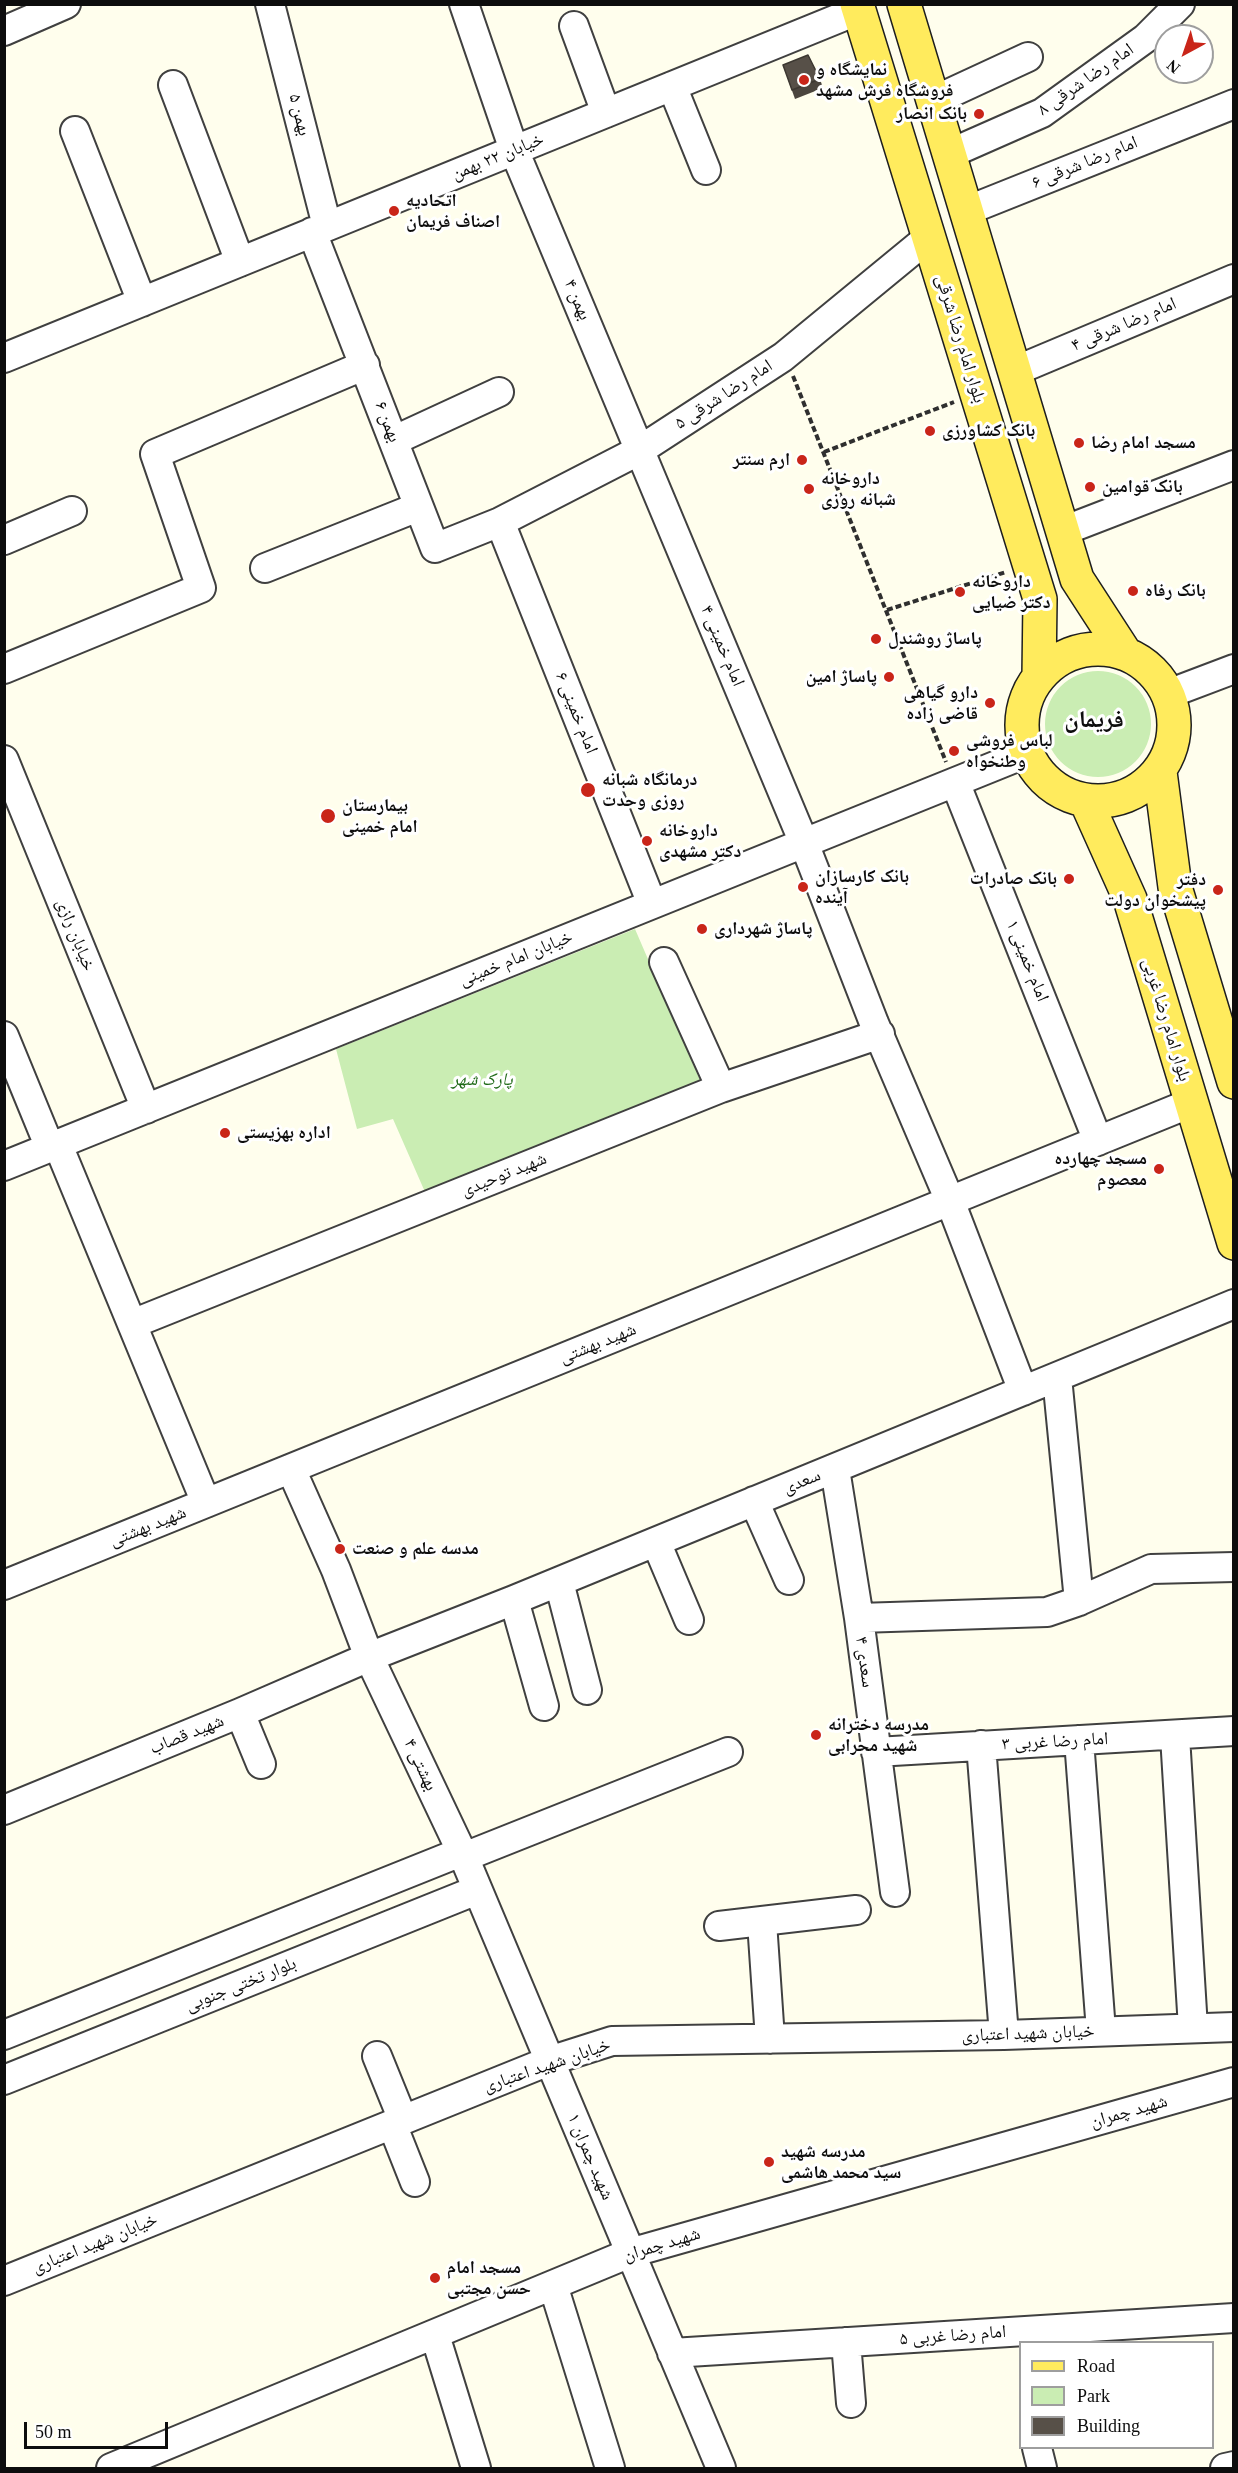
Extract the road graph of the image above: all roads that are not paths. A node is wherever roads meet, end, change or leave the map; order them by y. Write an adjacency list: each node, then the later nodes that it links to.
1 (66, 4): 8 (street)
2 (270, 4): 20 (street, بهمن ۵)
3 (464, 4): 16 (street, بهمن ۴)
4 (904, 4): 12 (main road)
5 (1180, 4): 17 (street, امام رضا شرقی ۸)
6 (858, 7): 11 (street, خیابان ۲۲ بهمن); 21 (main road, بلوار امام رضا شرقی)
7 (574, 26): 14 (street)
8 (4, 31)
9 (1028, 57): 12 (street)
10 (172, 85): 22 (street)
11 (672, 86): 14 (street, خیابان ۲۲ بهمن); 18 (street)
12 (933, 101): 17 (main road)
13 (1233, 104): 19 (street, امام رضا شرقی ۶)
14 (606, 113): 16 (street, خیابان ۲۲ بهمن)
15 (75, 131): 24 (street)
16 (514, 150): 20 (street, خیابان ۲۲ بهمن); 30 (street, بهمن ۴)
17 (949, 154): 19 (main road)
18 (706, 170)
19 (966, 211): 27 (main road)
20 (320, 229): 22 (street, خیابان ۲۲ بهمن); 26 (street, بهمن ۶)
21 (929, 237): 30 (street, امام رضا شرقی ۵); 41 (main road, بلوار امام رضا شرقی)
22 (240, 262): 24 (street, خیابان ۲۲ بهمن)
23 (1233, 279): 27 (street, امام رضا شرقی ۴)
24 (142, 302): 25 (street, خیابان ۲۲ بهمن)
25 (4, 358)
26 (365, 365): 29 (street, بهمن ۶); 39 (street)
27 (1015, 371): 35 (main road)
28 (499, 392): 29 (street)
29 (395, 440): 32 (street, بهمن ۶)
30 (640, 450): 34 (street, امام رضا شرقی ۵); 48 (street, امام خمینی ۴)
31 (1233, 465): 35 (street)
32 (418, 507): 34 (street, بهمن ۶); 37 (street)
33 (72, 511): 36 (street)
34 (500, 522): 49 (street, امام خمینی ۶)
35 (1063, 531): 38 (main road)
36 (4, 540)
37 (265, 568)
38 (1125, 653): 41 (main road); 42 (main road)
39 (4, 669)
40 (1233, 669): 42 (street)
41 (1039, 677): 43 (main road)
42 (1168, 693): 45 (main road)
43 (1027, 753): 46 (street, خیابان امام خمینی); 47 (main road)
44 (4, 760): 56 (street, خیابان رازی)
45 (1160, 772): 47 (main road); 53 (main road)
46 (955, 782): 48 (street, خیابان امام خمینی); 57 (street, امام خمینی ۱)
47 (1086, 801): 55 (main road, بلوار امام رضا غربی)
48 (804, 843): 49 (street, خیابان امام خمینی); 51 (street, امام خمینی ۴)
49 (652, 904): 56 (street, خیابان امام خمینی)
50 (664, 962): 54 (street)
51 (880, 1034): 54 (street, شهید توحیدی); 60 (street, امام خمینی ۴)
52 (4, 1036): 58 (street)
53 (1233, 1082)
54 (721, 1088): 63 (street, شهید توحیدی)
55 (1191, 1103): 57 (street, شهید بهشتی); 61 (main road, بلوار امام رضا غربی)
56 (146, 1109): 58 (street, خیابان امام خمینی)
57 (1098, 1141): 60 (street, شهید بهشتی)
58 (54, 1146): 59 (street, خیابان امام خمینی); 63 (street)
59 (4, 1166)
60 (950, 1201): 65 (street, امام خمینی ۴); 67 (street, شهید بهشتی)
61 (1233, 1244)
62 (1233, 1304): 64 (street, سعدی)
63 (132, 1324): 69 (street)
64 (1057, 1377): 65 (street, سعدی); 76 (street)
65 (1023, 1391): 66 (street, سعدی)
66 (835, 1468): 68 (street, سعدی); 77 (street, سعدی ۴)
67 (291, 1469): 69 (street, شهید بهشتی); 79 (street, بهشتی ۴)
68 (754, 1502): 70 (street, سعدی); 73 (street)
69 (206, 1503): 72 (street, شهید بهشتی)
70 (656, 1542): 74 (street, سعدی); 78 (street)
71 (1233, 1566): 76 (street)
72 (6, 1578)
73 (789, 1580)
74 (559, 1582): 75 (street, سعدی); 80 (street)
75 (514, 1600): 79 (street, سعدی); 81 (street)
76 (1079, 1601): 77 (street)
77 (859, 1618): 88 (street, سعدی ۴)
78 (689, 1620)
79 (369, 1657): 82 (street, شهید قصاب); 91 (street, بهشتی ۴)
80 (587, 1690)
81 (544, 1707)
82 (240, 1713): 89 (street); 90 (street, شهید قصاب)
83 (1233, 1731): 84 (street, امام رضا غربی ۳)
84 (1175, 1736): 85 (street, امام رضا غربی ۳); 98 (street)
85 (1079, 1740): 86 (street, امام رضا غربی ۳); 99 (street)
86 (981, 1745): 88 (street, امام رضا غربی ۳); 101 (street)
87 (728, 1752): 91 (street)
88 (876, 1752): 93 (street, سعدی ۴)
89 (261, 1764)
90 (4, 1810)
91 (462, 1855): 92 (street, بهشتی ۴); 100 (street)
92 (477, 1890): 104 (street, بهشتی ۴); 105 (street, بلوار تختی جنوبی)
93 (895, 1892)
94 (856, 1910): 95 (street)
95 (762, 1922): 96 (street); 102 (street)
96 (720, 1926)
97 (1233, 2027): 98 (street, خیابان شهید اعتباری)
98 (1193, 2028): 99 (street, خیابان شهید اعتباری)
99 (1101, 2031): 101 (street, خیابان شهید اعتباری)
100 (4, 2035)
101 (1004, 2036): 102 (street, خیابان شهید اعتباری)
102 (770, 2039): 104 (street, خیابان شهید اعتباری)
103 (377, 2056): 107 (street)
104 (549, 2061): 107 (street, خیابان شهید اعتباری); 109 (street, شهید چمران ۱)
105 (4, 2080)
106 (1233, 2082): 109 (street, شهید چمران)
107 (398, 2122): 108 (street); 110 (street, خیابان شهید اعتباری)
108 (414, 2182)
109 (630, 2253): 111 (street, شهید چمران); 115 (street, شهید چمران ۱)
110 (4, 2281)
111 (553, 2285): 113 (street, شهید چمران); 121 (street)
112 (1233, 2318): 114 (street, امام رضا غربی ۵)
113 (435, 2335): 119 (street, شهید چمران); 120 (street)
114 (846, 2342): 115 (street, امام رضا غربی ۵); 116 (street)
115 (672, 2353): 122 (street, شهید چمران ۱)
116 (851, 2403)
117 (1037, 2449): 123 (street)
118 (1233, 2466): 124 (street)
119 (111, 2469)
120 (476, 2469)
121 (610, 2469)
122 (721, 2469)
123 (1042, 2469)
124 (1225, 2469)

